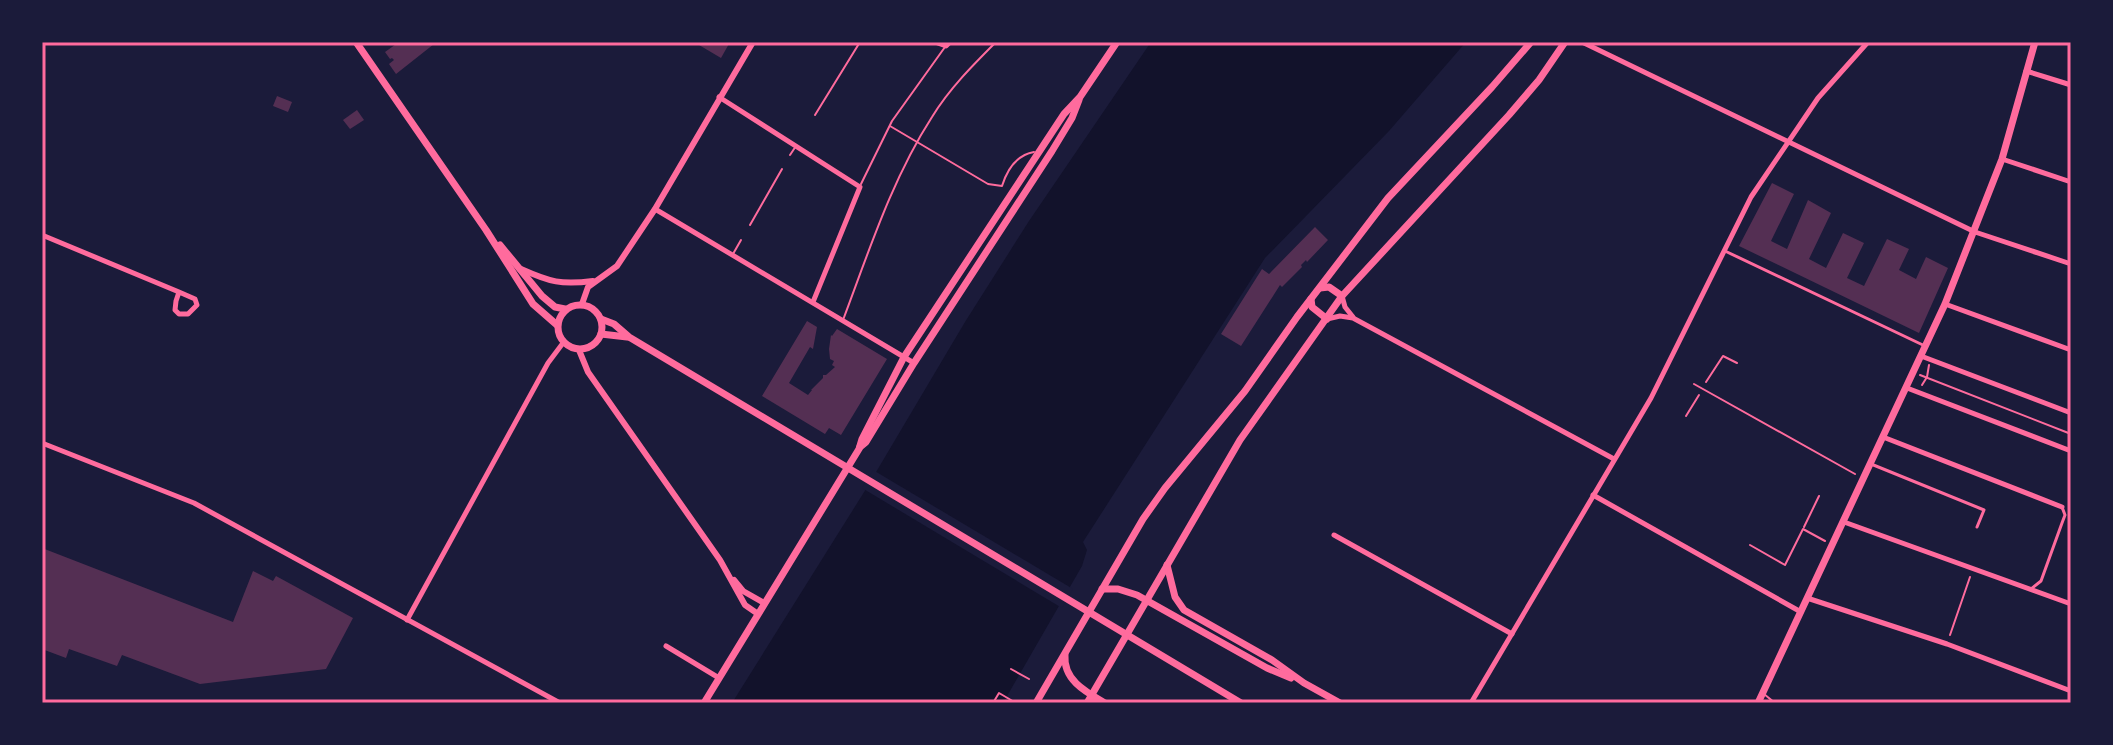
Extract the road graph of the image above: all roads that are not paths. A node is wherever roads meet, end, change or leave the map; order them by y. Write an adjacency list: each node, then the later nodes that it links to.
1 (356, 42): 28 (main road)
2 (753, 42): 14 (street)
3 (935, 42): 11 (street)
4 (996, 42): 17 (lane)
5 (1117, 42): 15 (main road)
6 (1531, 42): 37 (main road)
7 (1565, 42): 39 (main road)
8 (1582, 42): 18 (street)
9 (1868, 42): 18 (street)
10 (2035, 42): 12 (main road)
11 (948, 44): 16 (lane)
12 (2026, 71): 13 (street); 22 (main road)
13 (2071, 85)
14 (719, 97): 19 (street); 26 (street)
15 (1080, 97): 20 (main road); 58 (main road)
16 (890, 126): 17 (lane); 25 (lane)
17 (917, 142): 20 (lane); 48 (lane)
18 (1788, 142): 29 (street); 32 (street)
19 (796, 145): 21 (lane); 25 (street)
20 (1039, 152): 57 (main road)
21 (790, 155)
22 (2002, 159): 24 (street); 29 (main road)
23 (782, 169): 27 (lane)
24 (2071, 182)
25 (860, 187): 41 (street)
26 (655, 209): 33 (street); 36 (street)
27 (750, 225)
28 (486, 230): 35 (main road); 49 (main road)
29 (1975, 232): 34 (street); 43 (main road)
30 (42, 235): 38 (street)
31 (741, 240): 33 (lane)
32 (1725, 251): 53 (street); 66 (street)
33 (733, 255): 41 (street)
34 (2071, 264)
35 (521, 269): 36 (street); 44 (main road)
36 (597, 280): 42 (street)
37 (1317, 291): 39 (main road); 40 (main road)
38 (179, 292): 38 (street)
39 (1342, 296): 45 (street); 47 (main road)
40 (1311, 299): 47 (main road); 76 (main road)
41 (813, 302): 48 (street)
42 (582, 304): 44 (main road); 46 (main road)
43 (1945, 304): 53 (main road); 55 (street)
44 (565, 309): 49 (main road)
45 (1353, 318): 47 (street); 66 (street)
46 (601, 319): 50 (main road); 51 (main road)
47 (1327, 319): 74 (main road)
48 (843, 321): 57 (street)
49 (557, 325): 52 (main road)
50 (601, 334): 51 (main road); 54 (main road)
51 (629, 337): 98 (main road)
52 (563, 343): 54 (main road); 84 (street)
53 (1925, 346): 56 (main road)
54 (579, 350): 75 (street)
55 (2071, 350)
56 (1921, 356): 60 (main road); 61 (street)
57 (904, 357): 58 (street); 64 (main road)
58 (914, 363): 64 (main road)
59 (1694, 384): 68 (lane)
60 (1907, 388): 62 (main road); 65 (street)
61 (2071, 413)
62 (1883, 437): 67 (main road); 70 (street)
63 (42, 443): 84 (street)
64 (859, 449): 80 (main road)
65 (2071, 451)
66 (1614, 459): 69 (street)
67 (1871, 464): 71 (main road); 72 (street)
68 (1855, 474)
69 (1593, 495): 82 (street); 85 (street)
70 (2062, 507): 77 (street)
71 (1844, 522): 77 (street); 78 (main road)
72 (1977, 527)
73 (1334, 535): 85 (street)
74 (1167, 565): 79 (main road); 89 (main road)
75 (729, 575): 80 (street); 83 (street)
76 (1102, 589): 79 (main road); 87 (main road)
77 (2030, 589): 81 (street)
78 (1807, 598): 82 (main road); 90 (street)
79 (1147, 600): 89 (main road); 92 (main road)
80 (764, 603): 83 (main road)
81 (2071, 604)
82 (1801, 612): 91 (main road)
83 (758, 614): 88 (main road)
84 (407, 620): 93 (street)
85 (1512, 634): 100 (street)
86 (666, 646): 88 (street)
87 (1066, 653): 92 (main road); 95 (main road)
88 (719, 678): 94 (main road)
89 (1304, 683): 99 (main road)
90 (2071, 691)
91 (1763, 694): 101 (main road); 102 (lane)
92 (1091, 695): 96 (main road); 97 (main road)
93 (560, 703)
94 (704, 703)
95 (1036, 703)
96 (1087, 703)
97 (1105, 703)
98 (1241, 703)
99 (1340, 703)
100 (1471, 703)
101 (1758, 703)
102 (1775, 703)

